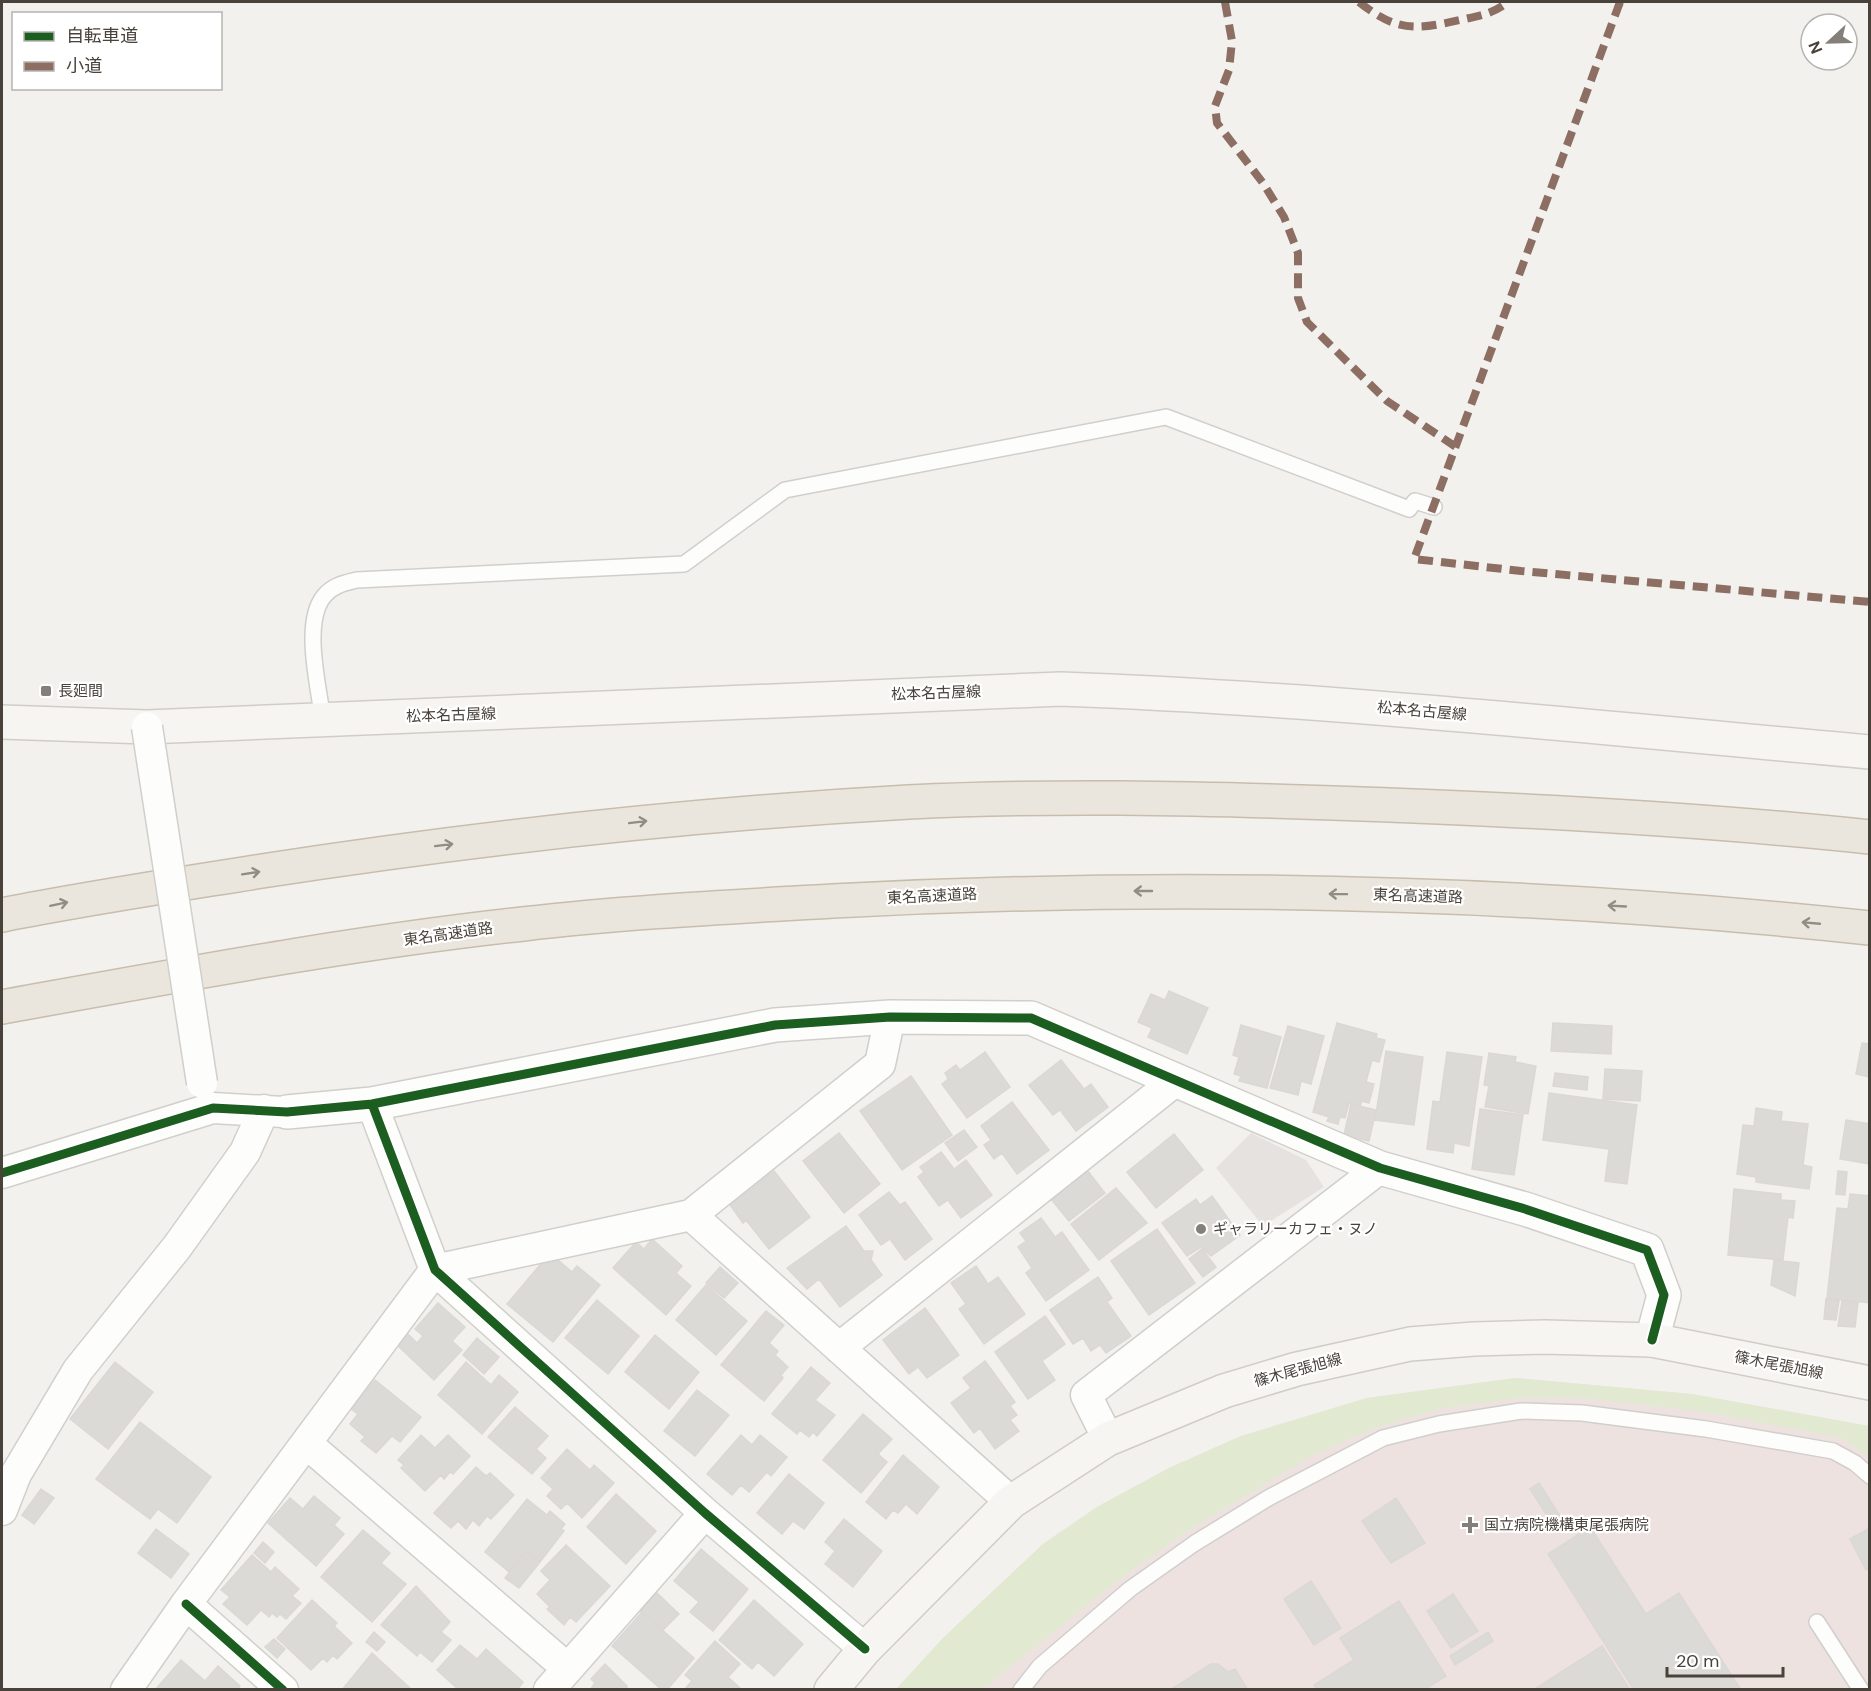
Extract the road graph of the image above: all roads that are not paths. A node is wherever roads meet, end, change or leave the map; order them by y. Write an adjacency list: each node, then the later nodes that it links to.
1 (1434, 507): 2 (lane)
2 (323, 720): 4 (main road, 松本名古屋線); 5 (main road, 松本名古屋線)
3 (2, 722): 4 (main road, 松本名古屋線)
4 (147, 727): 12 (street, bridge)
5 (1869, 752)
6 (1869, 837): 7 (highway, one-way to 6)
7 (2, 915)
8 (1869, 928): 9 (highway, 東名高速道路, one-way to 9)
9 (2, 1007)
10 (890, 1017): 11 (street); 13 (street); 17 (street)
11 (1174, 1082): 15 (street); 20 (street)
12 (208, 1096): 14 (street); 16 (street)
13 (372, 1104): 14 (street); 18 (street)
14 (276, 1111): 26 (street)
15 (1380, 1168): 19 (street); 22 (street)
16 (2, 1173)
17 (691, 1215): 18 (street); 20 (street)
18 (435, 1270): 23 (street); 27 (street)
19 (1652, 1340): 21 (main road, 篠木尾張旭線); 22 (main road, 篠木尾張旭線)
20 (839, 1348): 25 (street)
21 (1869, 1383)
22 (1108, 1439): 25 (main road, 篠木尾張旭線)
23 (306, 1443): 28 (street); 31 (street)
24 (1869, 1476): 35 (lane)
25 (1011, 1502): 30 (main road, 篠木尾張旭線)
26 (2, 1510)
27 (705, 1513): 30 (street); 31 (street)
28 (186, 1604): 32 (street); 33 (street)
29 (1818, 1622): 36 (lane)
30 (865, 1649): 34 (main road, 篠木尾張旭線)
31 (558, 1679)
32 (126, 1689)
33 (283, 1689)
34 (831, 1689)
35 (1021, 1689)
36 (1861, 1689)

